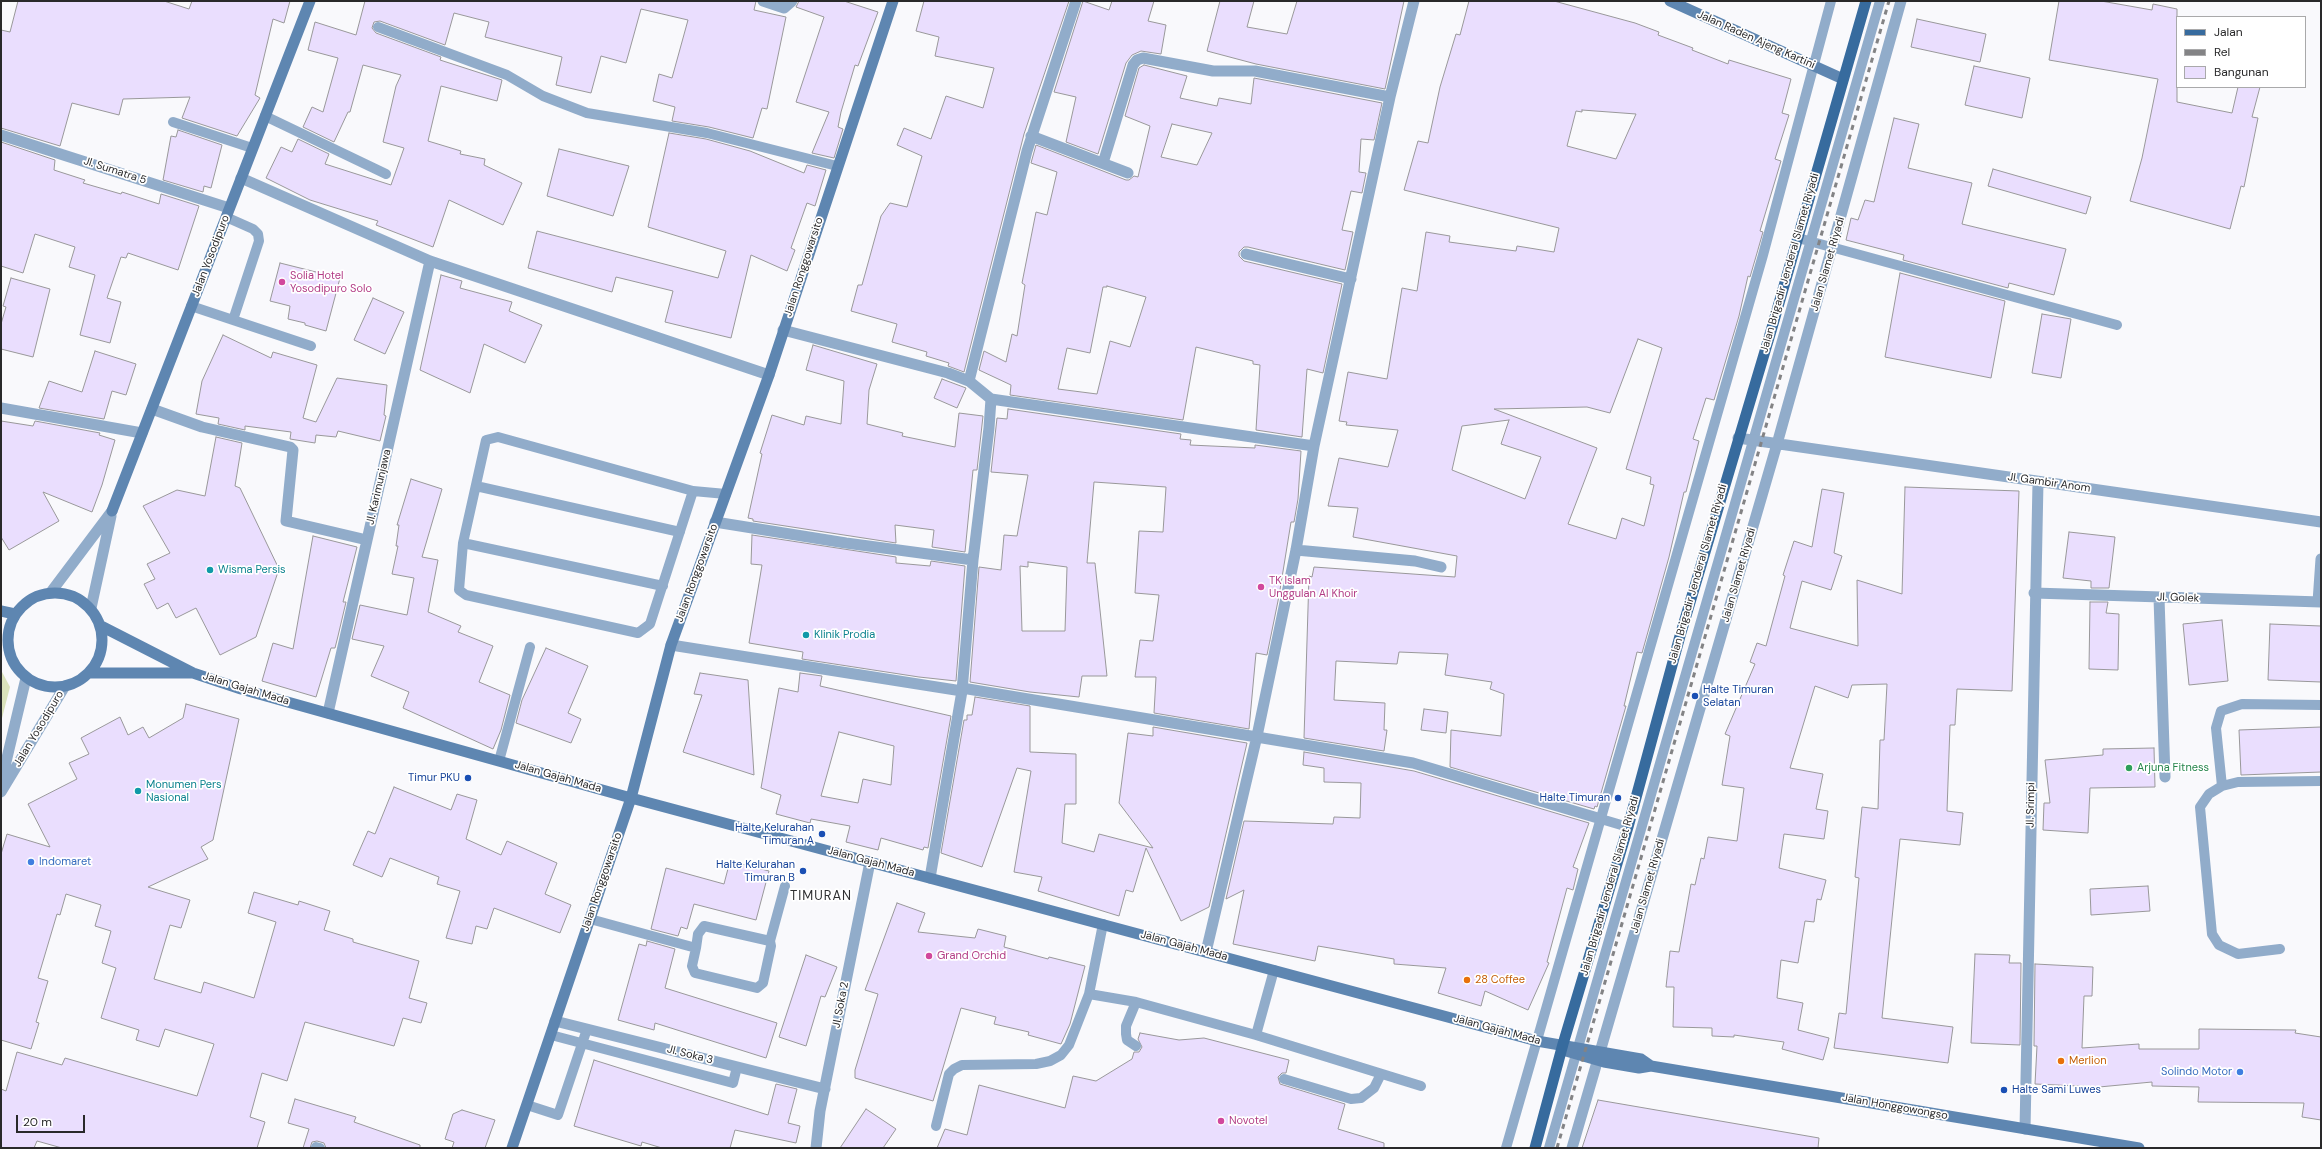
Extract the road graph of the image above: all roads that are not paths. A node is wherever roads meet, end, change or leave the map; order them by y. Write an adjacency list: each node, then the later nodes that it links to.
1 (310, 1): 16 (main road, Jalan Yosodipuro)
2 (763, 1): 3 (street)
3 (792, 1)
4 (893, 1): 22 (main road, Jalan Ronggowarsito)
5 (1076, 1): 19 (street)
6 (1414, 1): 15 (street)
7 (1670, 1): 13 (main road, Jalan Raden Ajeng Kartini)
8 (1831, 1): 13 (lane)
9 (1866, 1): 14 (main road, Jalan Brigadir Jenderal Slamet Riyadi)
10 (1880, 1): 28 (lane)
11 (1901, 1): 29 (street, Jalan Slamet Riyadi)
12 (378, 27): 22 (lane)
13 (1814, 65): 14 (main road, Jalan Raden Ajeng Kartini); 89 (lane)
14 (1843, 79): 27 (main road, Jalan Brigadir Jenderal Slamet Riyadi)
15 (1390, 97): 21 (street); 32 (street)
16 (265, 116): 20 (main road, Jalan Yosodipuro); 24 (lane)
17 (173, 122): 20 (lane)
18 (1, 135): 26 (street, Jl. Sumatra 5)
19 (1031, 136): 21 (street); 39 (street)
20 (252, 148): 25 (main road, Jalan Yosodipuro)
21 (1103, 162): 23 (street)
22 (837, 166): 36 (main road, Jalan Ronggowarsito)
23 (1128, 173)
24 (386, 174)
25 (241, 178): 26 (main road, Jalan Yosodipuro); 31 (street)
26 (227, 212): 33 (main road, Jalan Yosodipuro); 34 (lane)
27 (1798, 238): 28 (lane); 44 (main road, Jalan Brigadir Jenderal Slamet Riyadi)
28 (1810, 241): 29 (lane); 45 (lane)
29 (1832, 248): 35 (lane); 46 (street, Jalan Slamet Riyadi)
30 (1246, 254): 32 (street)
31 (430, 261): 38 (street); 56 (street, Jl. Karimunjawa)
32 (1350, 279): 47 (street)
33 (191, 306): 34 (lane); 42 (main road, Jalan Yosodipuro)
34 (233, 320): 37 (lane)
35 (2117, 325)
36 (783, 330): 38 (main road, Jalan Ronggowarsito); 39 (street)
37 (310, 346)
38 (769, 376): 51 (main road, Jalan Ronggowarsito)
39 (969, 381): 40 (street)
40 (991, 399): 47 (street); 60 (street)
41 (1, 408): 43 (street)
42 (152, 409): 43 (main road, Jalan Yosodipuro); 56 (street)
43 (142, 433): 52 (main road, Jalan Yosodipuro)
44 (1738, 438): 45 (street, Jl. Gambir Anom); 90 (main road, Jalan Brigadir Jenderal Slamet Riyadi)
45 (1753, 441): 46 (street, Jl. Gambir Anom); 111 (lane)
46 (1777, 444): 48 (street, Jl. Gambir Anom); 112 (street, Jalan Slamet Riyadi)
47 (1314, 446): 58 (street)
48 (2038, 482): 54 (street, Jl. Gambir Anom); 64 (street, Jl. Srimpi)
49 (476, 486): 50 (lane); 55 (lane); 57 (lane)
50 (693, 491): 51 (lane); 55 (lane)
51 (726, 494): 53 (main road, Jalan Ronggowarsito)
52 (112, 512): 63 (street, Jalan Yosodipuro); 67 (street, Jalan Yosodipuro)
53 (715, 522): 60 (street); 72 (main road, Jalan Ronggowarsito)
54 (2321, 522)
55 (680, 532): 62 (lane)
56 (367, 540): 80 (street, Jl. Karimunjawa)
57 (464, 543): 62 (lane); 62 (lane)
58 (1296, 550): 61 (street); 81 (street)
59 (2321, 559): 66 (street)
60 (973, 560): 78 (street)
61 (1441, 567)
62 (663, 586)
63 (51, 592): 67 (main road); 69 (main road)
64 (2034, 593): 65 (street, Jl. Golek); 120 (street, Jl. Srimpi)
65 (2159, 598): 66 (street, Jl. Golek); 83 (street)
66 (2319, 602)
67 (91, 608): 70 (main road)
68 (1, 611): 69 (main road)
69 (15, 614): 71 (main road)
70 (101, 626): 74 (main road); 75 (main road, Jalan Gajah Mada)
71 (4, 639): 76 (main road)
72 (670, 645): 78 (street); 88 (main road, Jalan Ronggowarsito)
73 (530, 647): 82 (lane)
74 (89, 673): 75 (main road, Jalan Gajah Mada); 77 (main road)
75 (193, 673): 80 (main road, Jalan Gajah Mada)
76 (26, 678): 77 (main road); 85 (street, Jalan Yosodipuro)
77 (65, 686): 87 (street, Jalan Yosodipuro)
78 (962, 689): 81 (street); 92 (street)
79 (2321, 705): 86 (lane)
80 (328, 713): 82 (main road, Jalan Gajah Mada)
81 (1257, 736): 89 (street); 99 (street)
82 (499, 761): 88 (main road, Jalan Gajah Mada)
83 (2165, 777)
84 (2321, 782): 86 (lane)
85 (1, 783)
86 (2222, 786): 98 (lane)
87 (1, 792)
88 (631, 798): 91 (main road, Jalan Gajah Mada); 94 (main road, Jalan Ronggowarsito)
89 (1601, 819): 90 (lane); 107 (lane)
90 (1628, 827): 110 (main road, Jalan Brigadir Jenderal Slamet Riyadi)
91 (870, 862): 92 (main road, Jalan Gajah Mada); 117 (street, Jl. Soka 2)
92 (930, 878): 95 (main road, Jalan Gajah Mada)
93 (785, 886): 96 (lane)
94 (590, 919): 97 (lane); 103 (main road, Jalan Ronggowarsito)
95 (1103, 924): 99 (main road, Jalan Gajah Mada); 101 (lane)
96 (770, 941): 97 (lane); 97 (lane)
97 (696, 948)
98 (2280, 949)
99 (1206, 952): 100 (main road, Jalan Gajah Mada)
100 (1274, 970): 106 (lane); 107 (main road, Jalan Gajah Mada)
101 (1089, 994): 102 (lane); 119 (lane)
102 (1136, 1002): 106 (lane); 109 (lane)
103 (555, 1021): 104 (street, Jl. Soka 3); 105 (main road, Jalan Ronggowarsito)
104 (586, 1029): 108 (lane); 113 (street, Jl. Soka 3)
105 (551, 1035): 108 (lane); 118 (main road, Jalan Ronggowarsito)
106 (1256, 1035): 114 (lane)
107 (1537, 1041): 110 (main road, Jalan Gajah Mada); 123 (lane)
108 (582, 1043): 113 (lane); 118 (lane)
109 (1136, 1046)
110 (1562, 1047): 111 (main road, Jalan Honggowongso); 124 (main road, Jalan Brigadir Jenderal Slamet Riyadi)
111 (1576, 1051): 112 (main road, Jalan Honggowongso); 125 (lane)
112 (1598, 1056): 120 (main road, Jalan Honggowongso); 126 (street, Jalan Slamet Riyadi)
113 (737, 1067): 117 (street, Jl. Soka 3)
114 (1381, 1074): 115 (lane); 116 (lane)
115 (1284, 1079)
116 (1421, 1086)
117 (825, 1089): 122 (street, Jl. Soka 2)
118 (527, 1105): 121 (main road, Jalan Ronggowarsito)
119 (936, 1126)
120 (2025, 1129): 127 (main road, Jalan Honggowongso)
121 (512, 1148)
122 (816, 1148)
123 (1506, 1148)
124 (1535, 1148)
125 (1549, 1148)
126 (1572, 1148)
127 (2139, 1148)

